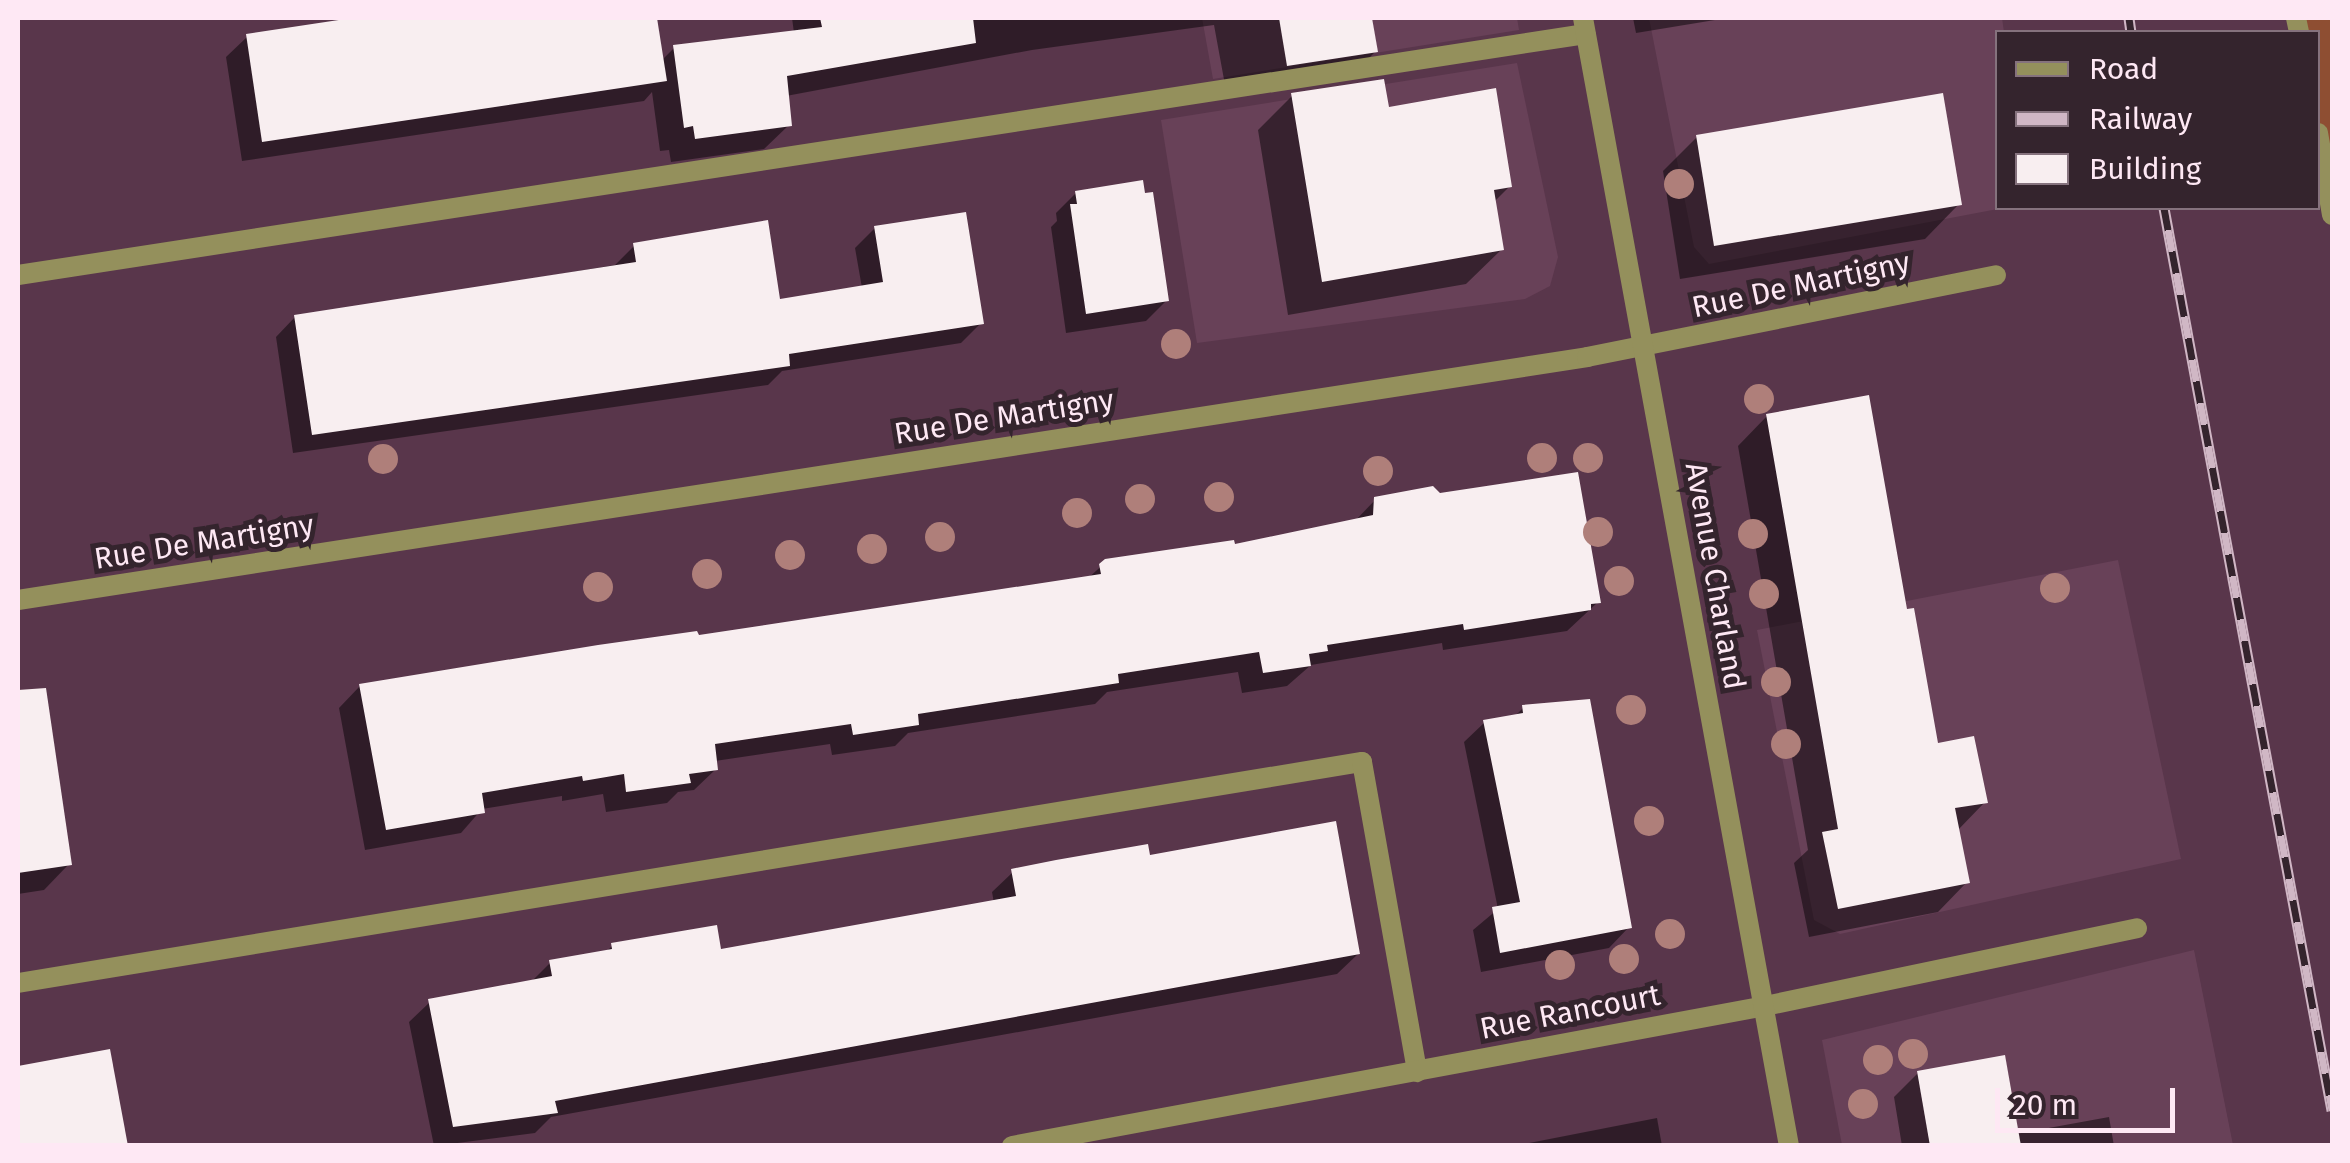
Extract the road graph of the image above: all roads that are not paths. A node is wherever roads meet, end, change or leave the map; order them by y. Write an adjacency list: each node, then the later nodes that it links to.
1 (1585, 26): 4 (street); 6 (street, Avenue Charland)
2 (2320, 145): 3 (street)
3 (2332, 215)
4 (18, 274)
5 (1996, 276): 6 (street, Rue De Martigny)
6 (1642, 348): 7 (street, Rue De Martigny); 10 (street, Avenue Charland)
7 (18, 600)
8 (2138, 928): 10 (street, Rue Rancourt)
9 (18, 983): 11 (street)
10 (1765, 1006): 11 (street, Rue Rancourt); 13 (street, Avenue Charland)
11 (1418, 1072): 12 (street, Rue Rancourt)
12 (1012, 1146)
13 (1788, 1146)

